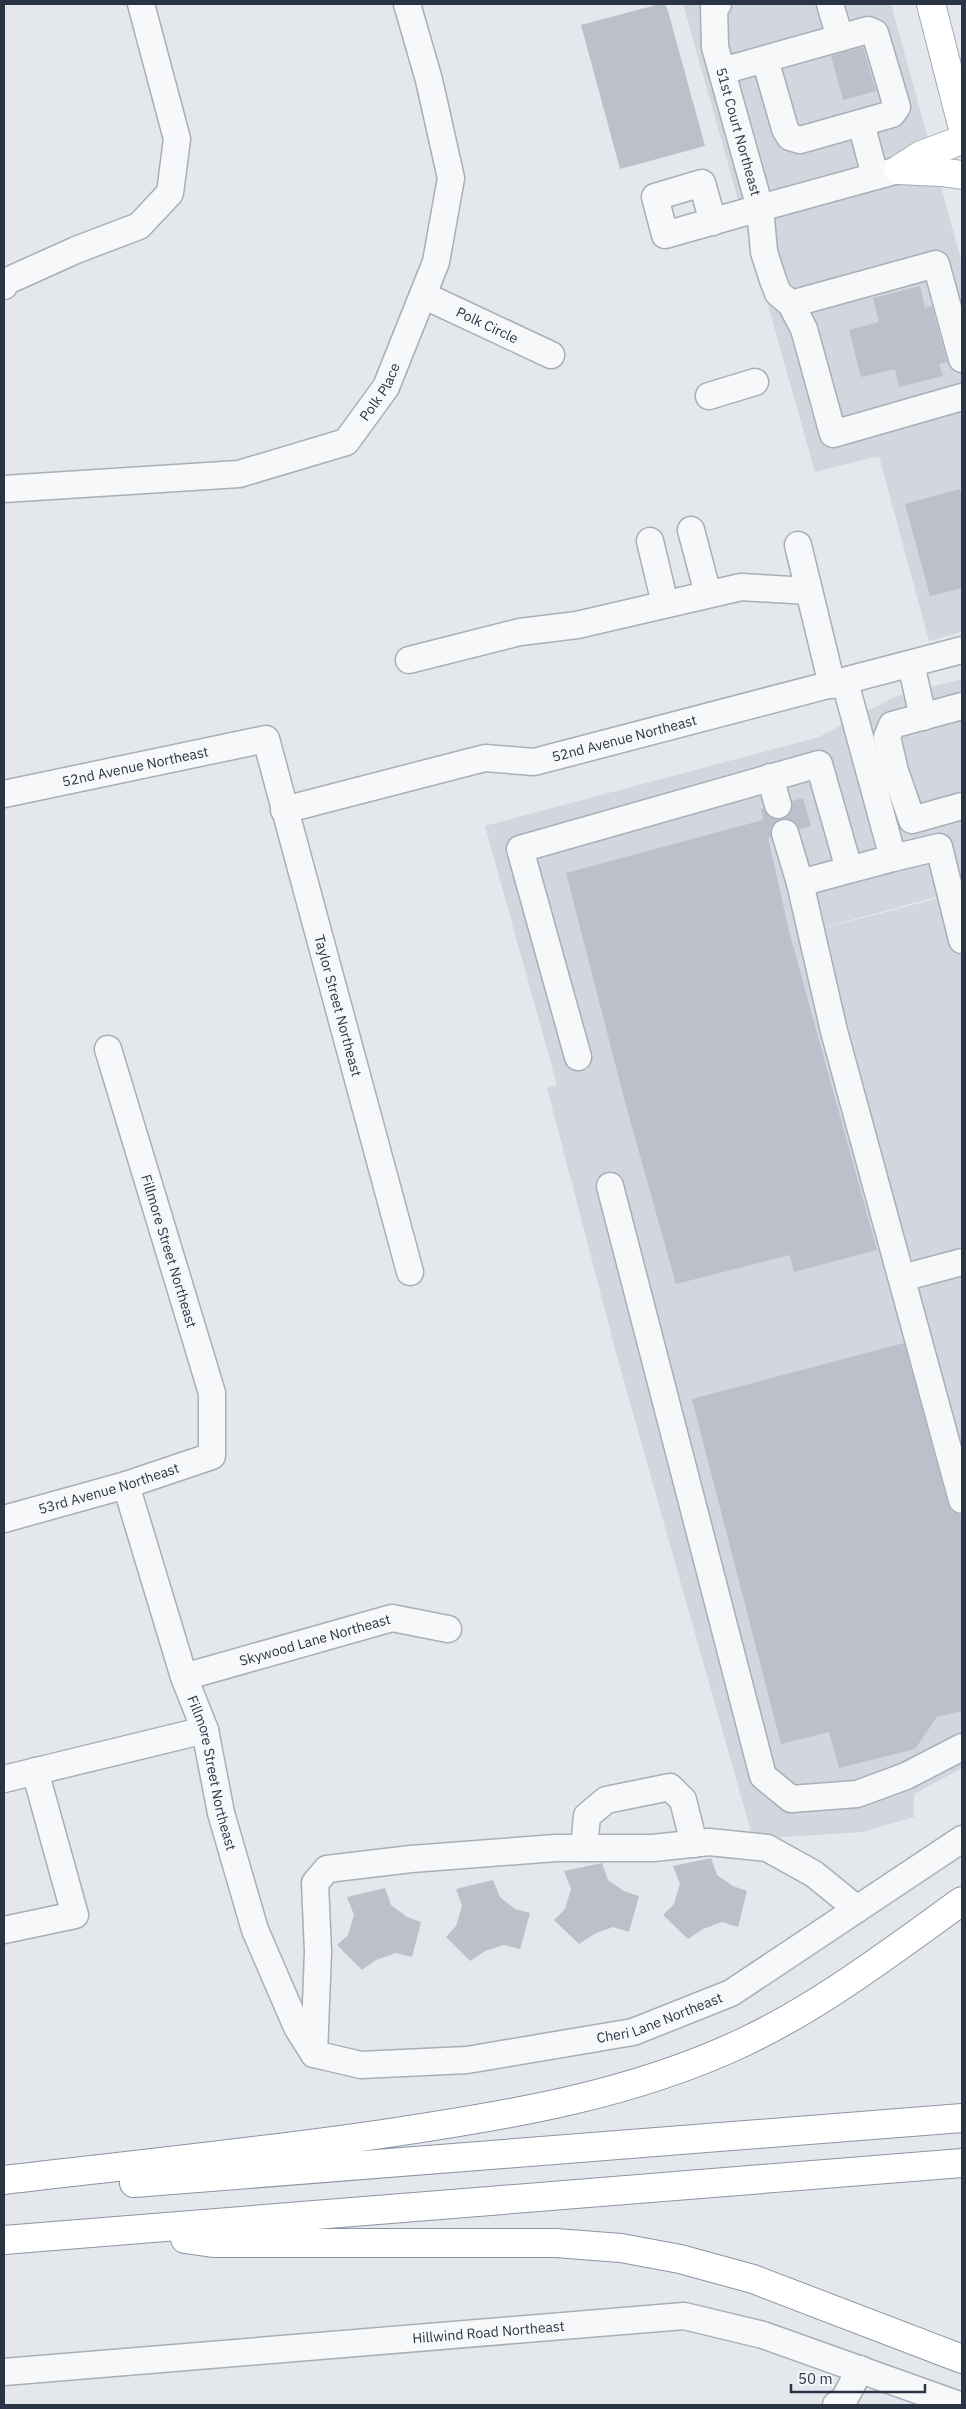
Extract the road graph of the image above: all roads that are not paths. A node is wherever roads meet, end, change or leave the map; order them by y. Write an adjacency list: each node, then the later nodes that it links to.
1 (141, 4): 16 (street)
2 (407, 4): 17 (street, Polk Place)
3 (716, 4): 8 (street, 51st Court Northeast)
4 (830, 4): 6 (street)
5 (930, 4): 9 (main road)
6 (840, 38): 7 (street); 10 (street)
7 (766, 59): 8 (street); 10 (street)
8 (722, 71): 14 (street, 51st Court Northeast)
9 (961, 116)
10 (861, 123): 12 (street)
11 (962, 140): 12 (main road)
12 (887, 173): 13 (main road); 14 (street, 51st Court Northeast)
13 (962, 175)
14 (760, 208): 15 (street); 18 (street)
15 (713, 222)
16 (4, 286)
17 (423, 295): 19 (street, Polk Circle); 24 (street, Polk Place)
18 (792, 304): 20 (street); 23 (street)
19 (551, 355)
20 (962, 359)
21 (755, 382): 22 (street)
22 (709, 396)
23 (962, 398)
24 (4, 489)
25 (691, 530): 29 (street)
26 (650, 541): 30 (street)
27 (798, 545): 28 (street)
28 (809, 591): 29 (street); 34 (street)
29 (708, 594): 30 (street)
30 (665, 604): 32 (street)
31 (962, 650): 33 (street, 52nd Avenue Northeast)
32 (409, 660)
33 (911, 664): 34 (street, 52nd Avenue Northeast); 36 (street)
34 (838, 683): 42 (street, 52nd Avenue Northeast); 44 (street)
35 (962, 706): 36 (street)
36 (923, 717): 41 (street)
37 (266, 739): 39 (street, 52nd Avenue Northeast); 42 (street, Taylor Street Northeast)
38 (770, 777): 40 (street); 45 (street); 49 (street)
39 (4, 794)
40 (778, 805)
41 (962, 806)
42 (284, 810): 52 (street, Taylor Street Northeast)
43 (786, 833): 46 (street)
44 (893, 858): 45 (street); 47 (street)
45 (848, 869): 46 (street)
46 (800, 883): 53 (street)
47 (962, 940)
48 (108, 1049): 54 (street, Fillmore Street Northeast)
49 (578, 1057)
50 (610, 1186): 61 (street)
51 (962, 1262): 53 (street)
52 (410, 1272)
53 (902, 1278): 56 (street)
54 (212, 1456): 55 (street, 53rd Avenue Northeast)
55 (126, 1485): 57 (street, 53rd Avenue Northeast); 59 (street, Fillmore Street Northeast)
56 (962, 1500)
57 (4, 1519)
58 (448, 1629): 59 (street, Skywood Lane Northeast)
59 (184, 1677): 60 (street, Fillmore Street Northeast)
60 (205, 1730): 62 (street); 70 (street, Fillmore Street Northeast)
61 (962, 1747)
62 (36, 1771): 63 (street); 69 (street)
63 (4, 1779)
64 (962, 1839): 68 (street, Cheri Lane Northeast)
65 (694, 1844): 66 (street); 66 (street); 68 (street)
66 (584, 1848): 70 (street)
67 (962, 1901): 73 (main road)
68 (857, 1909): 70 (street, Cheri Lane Northeast)
69 (4, 1930)
70 (314, 2054)
71 (962, 2118): 74 (main road)
72 (962, 2163): 75 (main road)
73 (4, 2180)
74 (4, 2193)
75 (129, 2231): 76 (main road); 77 (main road)
76 (4, 2240)
77 (962, 2359)
78 (860, 2369): 79 (street, Hillwind Road Northeast); 80 (street); 81 (street, Hillwind Road Northeast)
79 (4, 2372)
80 (836, 2405)
81 (959, 2405)

